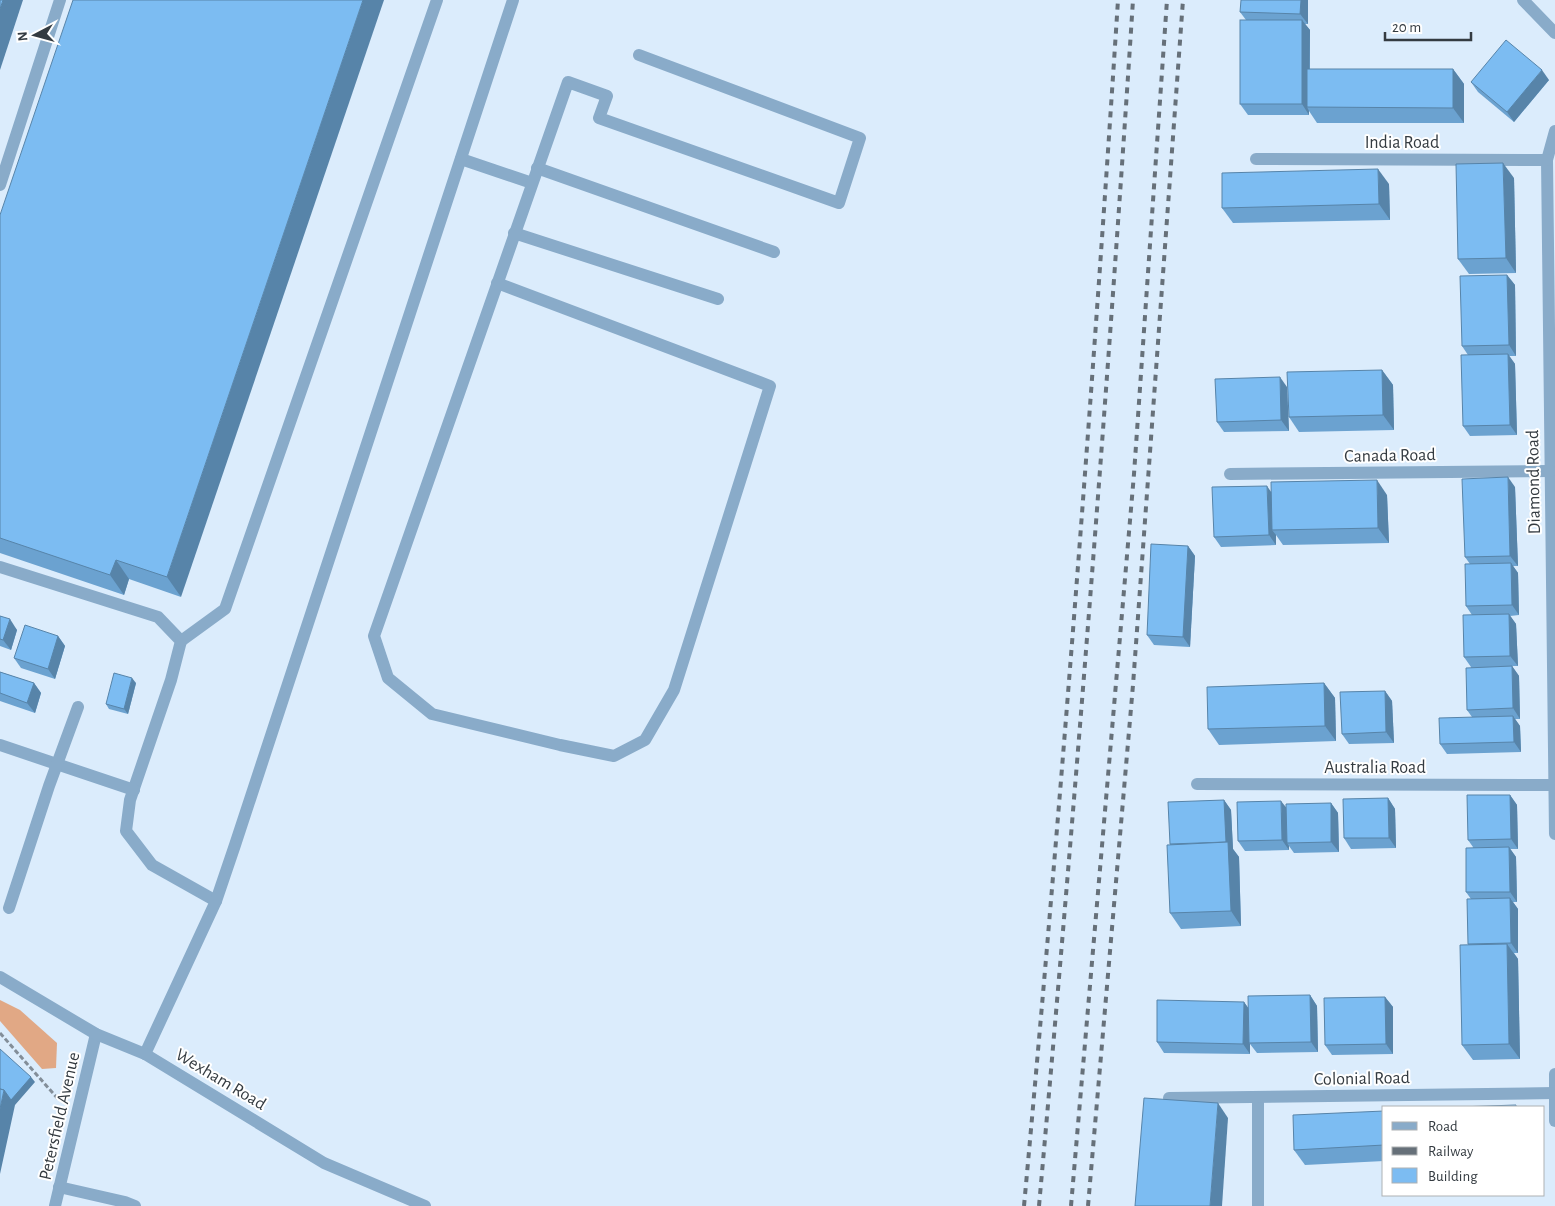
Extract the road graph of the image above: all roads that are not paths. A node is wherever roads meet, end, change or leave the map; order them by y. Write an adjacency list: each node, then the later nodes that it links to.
1 (60, 0): 13 (street)
2 (437, 0): 22 (street)
3 (513, 0): 8 (street)
4 (1523, 0): 5 (street)
5 (1555, 33)
6 (639, 55): 11 (street)
7 (1555, 131): 10 (street, Diamond Road)
8 (461, 159): 12 (street); 30 (street)
9 (1256, 159): 10 (street, India Road)
10 (1547, 160): 18 (street, Diamond Road)
11 (538, 168): 12 (street); 15 (street)
12 (532, 184): 14 (street)
13 (0, 185)
14 (514, 233): 16 (street); 17 (street)
15 (774, 252)
16 (497, 283): 16 (street)
17 (718, 299)
18 (1550, 471): 19 (street, Canada Road); 21 (street, Diamond Road)
19 (1230, 474)
20 (0, 567): 22 (street)
21 (1554, 605): 27 (street, Diamond Road)
22 (181, 641): 28 (street)
23 (78, 707): 25 (street)
24 (0, 745): 25 (street)
25 (57, 764): 28 (street); 31 (street)
26 (1197, 784): 27 (street, Australia Road)
27 (1554, 785): 29 (street, Diamond Road)
28 (134, 790): 30 (street)
29 (1555, 834)
30 (216, 901): 34 (street)
31 (9, 908)
32 (0, 977): 33 (street, Wexham Road)
33 (96, 1034): 34 (street, Wexham Road); 40 (street, Petersfield Avenue)
34 (145, 1054): 43 (street, Wexham Road)
35 (1555, 1074): 36 (street)
36 (1555, 1093): 37 (street, Colonial Road); 39 (street)
37 (1258, 1096): 38 (street, Colonial Road); 44 (street)
38 (1170, 1098)
39 (1555, 1122)
40 (59, 1187): 41 (street, Petersfield Avenue); 42 (street)
41 (55, 1206)
42 (135, 1206)
43 (425, 1206)
44 (1258, 1206)

